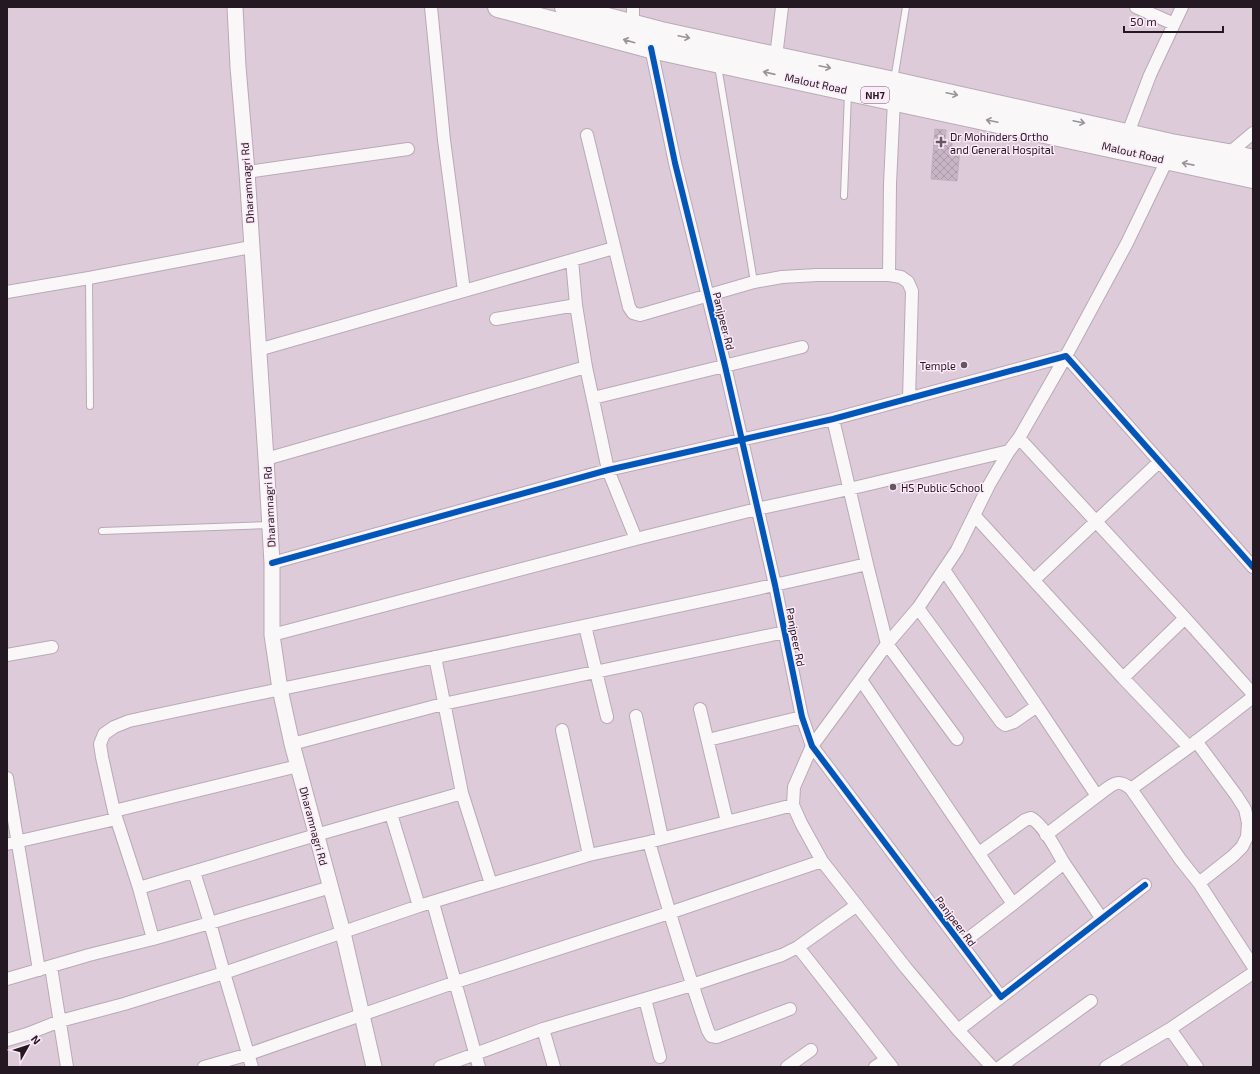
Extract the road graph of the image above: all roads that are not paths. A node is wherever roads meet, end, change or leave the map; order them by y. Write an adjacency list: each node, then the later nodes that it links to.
1 (235, 7): 23 (street, Dharamnagri Rd)
2 (431, 7): 32 (street)
3 (498, 7): 11 (highway, Malout Road / NH7, one-way to 3)
4 (565, 7): 9 (highway, Malout Road / NH7)
5 (782, 7): 12 (street)
6 (906, 7): 15 (lane)
7 (1138, 7): 10 (street)
8 (1182, 7): 10 (street)
9 (633, 16): 12 (highway, Malout Road / NH7, one-way to 12)
10 (1174, 24): 16 (street)
11 (651, 48): 13 (highway, Malout Road / NH7); 34 (street, Panjpeer Rd)
12 (776, 57): 15 (highway, Malout Road / NH7, one-way to 15)
13 (717, 61): 14 (highway, Malout Road / NH7, one-way to 13); 31 (lane)
14 (848, 90): 15 (highway, Malout Road / NH7); 25 (lane)
15 (894, 91): 16 (highway, Malout Road / NH7, one-way to 16); 20 (highway, Malout Road / NH7, one-way to 15); 29 (street)
16 (1128, 133): 22 (highway, Malout Road / NH7)
17 (1253, 133): 22 (street)
18 (587, 135): 27 (street)
19 (408, 149): 23 (street)
20 (1167, 160): 22 (highway, Malout Road / NH7, one-way to 20); 39 (street)
21 (1253, 160): 22 (highway, Malout Road / NH7)
22 (1224, 162): 24 (highway, Malout Road / NH7)
23 (247, 172): 26 (street, Dharamnagri Rd)
24 (1253, 178)
25 (844, 196)
26 (251, 248): 30 (street); 38 (street, Dharamnagri Rd)
27 (614, 248): 28 (street); 34 (street)
28 (572, 260): 32 (street); 35 (street)
29 (889, 275): 31 (street); 43 (street)
30 (89, 278): 33 (street); 44 (lane)
31 (754, 282): 34 (street)
32 (464, 291): 38 (street)
33 (7, 292)
34 (707, 294): 40 (street, Panjpeer Rd)
35 (576, 305): 36 (street); 41 (street)
36 (496, 319)
37 (802, 347): 40 (street)
38 (258, 350): 49 (street, Dharamnagri Rd)
39 (1066, 356): 43 (street); 46 (street); 50 (street)
40 (725, 366): 42 (street); 47 (street, Panjpeer Rd)
41 (586, 367): 42 (street); 49 (street)
42 (593, 398): 51 (street)
43 (909, 399): 45 (street)
44 (90, 406)
45 (833, 419): 47 (street); 52 (street)
46 (1019, 438): 48 (street); 55 (street)
47 (742, 440): 51 (street); 53 (street, Panjpeer Rd)
48 (1009, 451): 52 (street); 54 (street)
49 (266, 459): 56 (street, Dharamnagri Rd)
50 (1159, 462): 55 (street); 61 (street)
51 (608, 470): 58 (street); 59 (street)
52 (849, 489): 53 (street); 60 (street)
53 (757, 509): 58 (street); 64 (street, Panjpeer Rd)
54 (974, 514): 62 (street); 63 (street)
55 (1096, 521): 63 (street); 66 (street)
56 (270, 525): 57 (lane); 59 (street, Dharamnagri Rd)
57 (102, 531)
58 (636, 539): 69 (street)
59 (272, 563): 69 (street, Dharamnagri Rd)
60 (867, 564): 64 (street); 70 (street)
61 (1253, 567)
62 (944, 570): 65 (street); 81 (street)
63 (1034, 580): 75 (street)
64 (775, 585): 67 (street); 68 (street, Panjpeer Rd)
65 (918, 608): 70 (street); 81 (street)
66 (1185, 618): 75 (street); 78 (street)
67 (585, 626): 73 (street); 74 (street)
68 (785, 632): 74 (street); 84 (street, Panjpeer Rd)
69 (272, 635): 77 (street, Dharamnagri Rd)
70 (888, 644): 76 (street); 87 (street)
71 (52, 647): 72 (street)
72 (7, 654)
73 (435, 657): 77 (street); 80 (street)
74 (596, 672): 80 (street); 85 (street)
75 (1123, 678): 90 (street)
76 (860, 680): 91 (street); 106 (street)
77 (280, 689): 89 (street, Dharamnagri Rd); 99 (street)
78 (1253, 694)
79 (1253, 697): 90 (street)
80 (443, 704): 89 (street); 95 (street)
81 (1037, 706): 96 (street)
82 (700, 709): 88 (street)
83 (636, 716): 103 (street)
84 (802, 716): 88 (street); 91 (street, Panjpeer Rd)
85 (607, 717)
86 (562, 730): 107 (street)
87 (957, 739)
88 (708, 740): 100 (street)
89 (292, 744): 92 (street, Dharamnagri Rd)
90 (1192, 744): 94 (street); 111 (street)
91 (812, 746): 97 (street); 125 (street, Panjpeer Rd)
92 (298, 766): 99 (street); 101 (street, Dharamnagri Rd)
93 (7, 778): 105 (street)
94 (1131, 789): 96 (street); 111 (street)
95 (462, 793): 98 (street); 112 (street)
96 (1097, 796): 102 (street)
97 (793, 805): 100 (street); 108 (street)
98 (391, 814): 101 (street); 119 (street)
99 (115, 815): 105 (street); 115 (street)
100 (727, 822): 103 (street)
101 (316, 835): 110 (street); 114 (street, Dharamnagri Rd)
102 (1046, 835): 106 (street); 109 (street)
103 (662, 838): 104 (street)
104 (649, 842): 107 (street); 120 (street)
105 (12, 843): 129 (street)
106 (979, 853): 117 (street)
107 (589, 855): 112 (street)
108 (822, 861): 118 (street); 120 (street)
109 (1064, 863): 117 (street); 121 (street)
110 (194, 872): 115 (street); 122 (street)
111 (1198, 882): 127 (street)
112 (492, 884): 116 (street)
113 (1145, 885): 121 (street)
114 (331, 887): 122 (street); 123 (street, Dharamnagri Rd)
115 (139, 888): 124 (street)
116 (433, 903): 119 (street); 133 (street)
117 (1013, 904): 125 (street)
118 (857, 905): 126 (street); 143 (street)
119 (419, 906): 123 (street)
120 (669, 913): 133 (street); 134 (street)
121 (1102, 919): 135 (street)
122 (210, 923): 124 (street); 130 (street)
123 (343, 933): 130 (street); 139 (street, Dharamnagri Rd)
124 (153, 939): 128 (street)
125 (961, 944): 135 (street, Panjpeer Rd)
126 (798, 947): 134 (street); 149 (street)
127 (1253, 966)
128 (51, 967): 129 (street); 140 (street)
129 (39, 970): 132 (street)
130 (224, 973): 140 (street); 146 (street)
131 (1253, 973): 142 (street)
132 (7, 979)
133 (456, 982): 139 (street); 147 (street)
134 (692, 985): 136 (street); 138 (street)
135 (1002, 998): 143 (street)
136 (645, 999): 141 (street); 148 (street)
137 (1091, 1002): 160 (street)
138 (790, 1009)
139 (361, 1016): 146 (street); 153 (street, Dharamnagri Rd)
140 (60, 1021): 144 (street); 150 (street)
141 (543, 1029): 147 (street); 156 (street)
142 (1170, 1029): 161 (street); 162 (street)
143 (958, 1030): 159 (street)
144 (7, 1040)
145 (811, 1050): 157 (street)
146 (249, 1054): 151 (street); 152 (street)
147 (476, 1054): 154 (street); 155 (street)
148 (660, 1057)
149 (888, 1063): 158 (street)
150 (67, 1067)
151 (204, 1067)
152 (252, 1067)
153 (374, 1067)
154 (440, 1067)
155 (479, 1067)
156 (554, 1067)
157 (787, 1067)
158 (875, 1067)
159 (992, 1067)
160 (1000, 1067)
161 (1106, 1067)
162 (1197, 1067)

